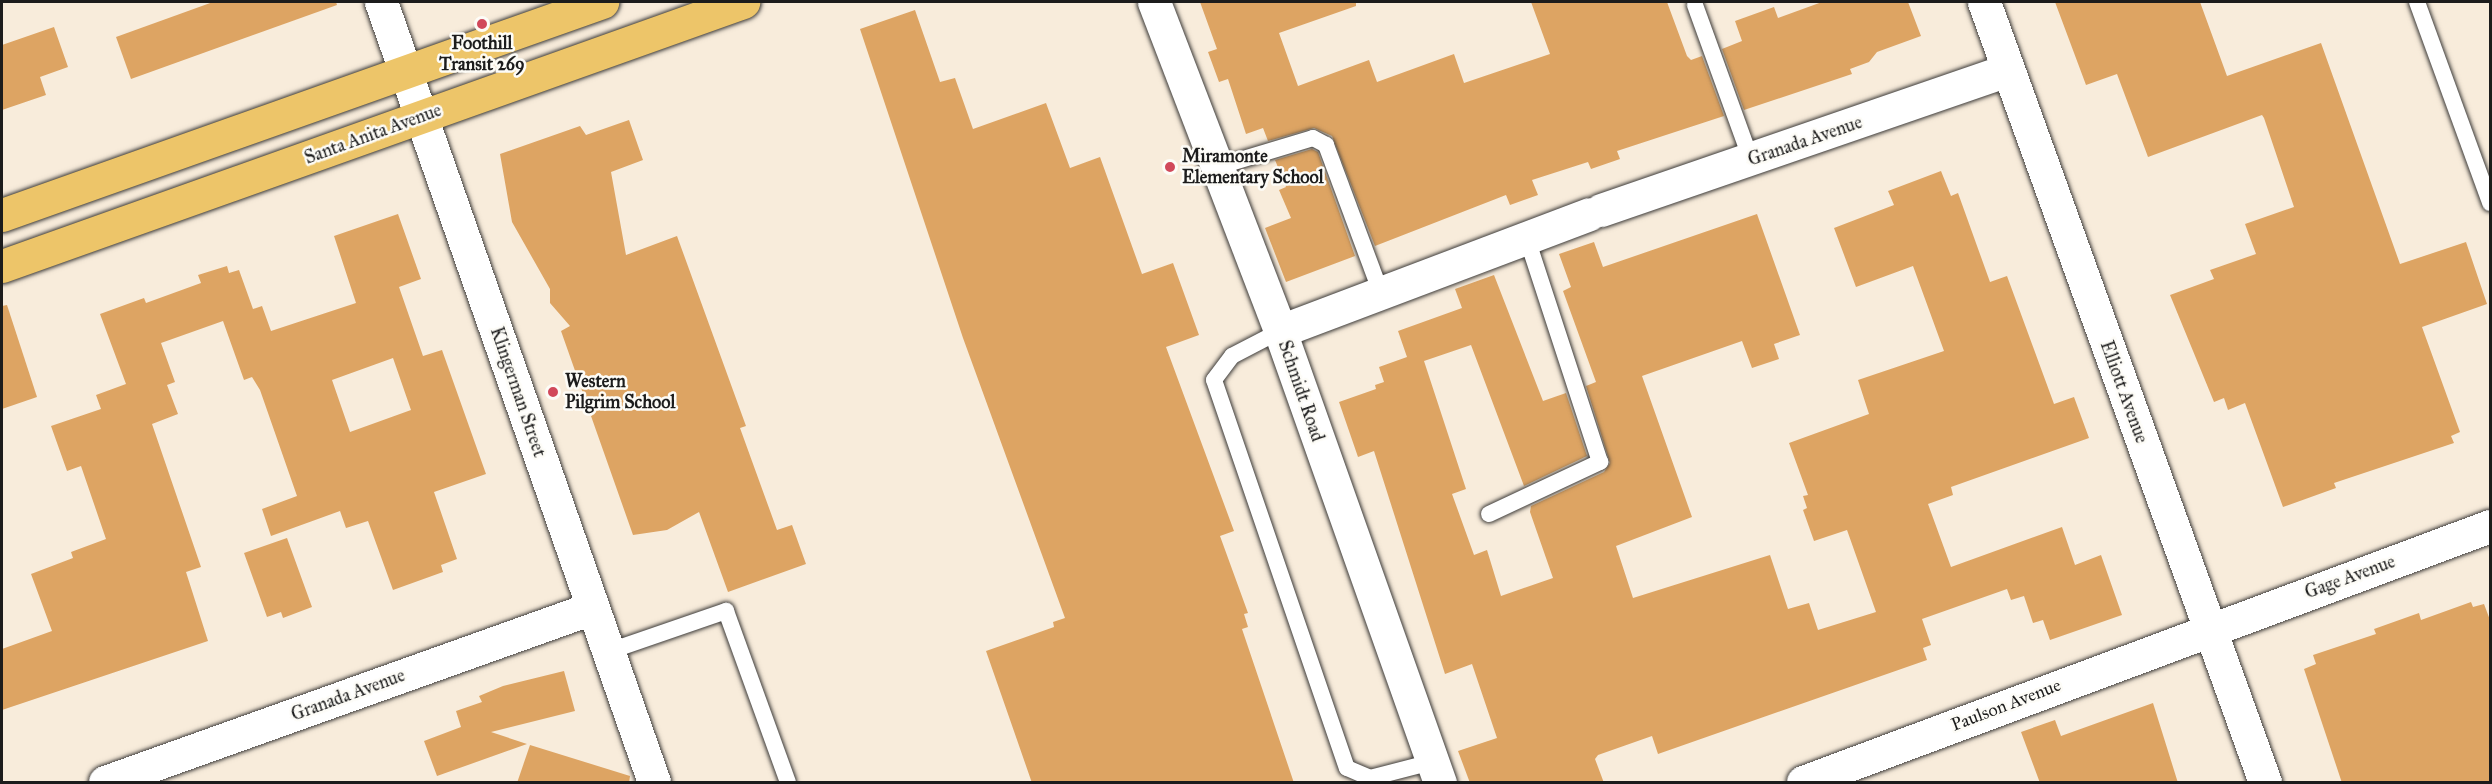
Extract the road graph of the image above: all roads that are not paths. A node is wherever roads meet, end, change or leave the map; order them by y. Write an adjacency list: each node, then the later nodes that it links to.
1 (381, 2): 8 (street, Klingerman Street)
2 (602, 2): 8 (main road)
3 (743, 2): 10 (main road, Santa Anita Avenue)
4 (1154, 2): 12 (street, Schmidt Road)
5 (1984, 2): 9 (street, Elliott Avenue)
6 (2417, 2): 13 (lane)
7 (1695, 5): 11 (lane)
8 (406, 69): 10 (street, Klingerman Street); 14 (main road)
9 (2008, 70): 11 (street, Granada Avenue); 22 (street, Elliott Avenue)
10 (424, 116): 16 (main road, Santa Anita Avenue); 21 (street, Klingerman Street)
11 (1751, 160): 15 (street, Granada Avenue)
12 (1217, 167): 17 (lane); 18 (street, Schmidt Road)
13 (2490, 203)
14 (2, 215)
15 (1526, 236): 17 (street, Granada Avenue); 19 (lane)
16 (2, 266)
17 (1381, 293): 18 (street, Granada Avenue)
18 (1280, 331): 24 (street, Schmidt Road); 25 (lane)
19 (1489, 514)
20 (2490, 526): 22 (street, Gage Avenue)
21 (592, 608): 23 (street, Klingerman Street); 26 (street, Granada Avenue)
22 (2208, 629): 29 (street, Paulson Avenue); 30 (street, Elliott Avenue)
23 (607, 652): 27 (street, Klingerman Street); 28 (lane)
24 (1436, 772): 25 (lane)
25 (1369, 780)
26 (105, 783)
27 (654, 783)
28 (788, 783)
29 (1803, 783)
30 (2265, 783)

